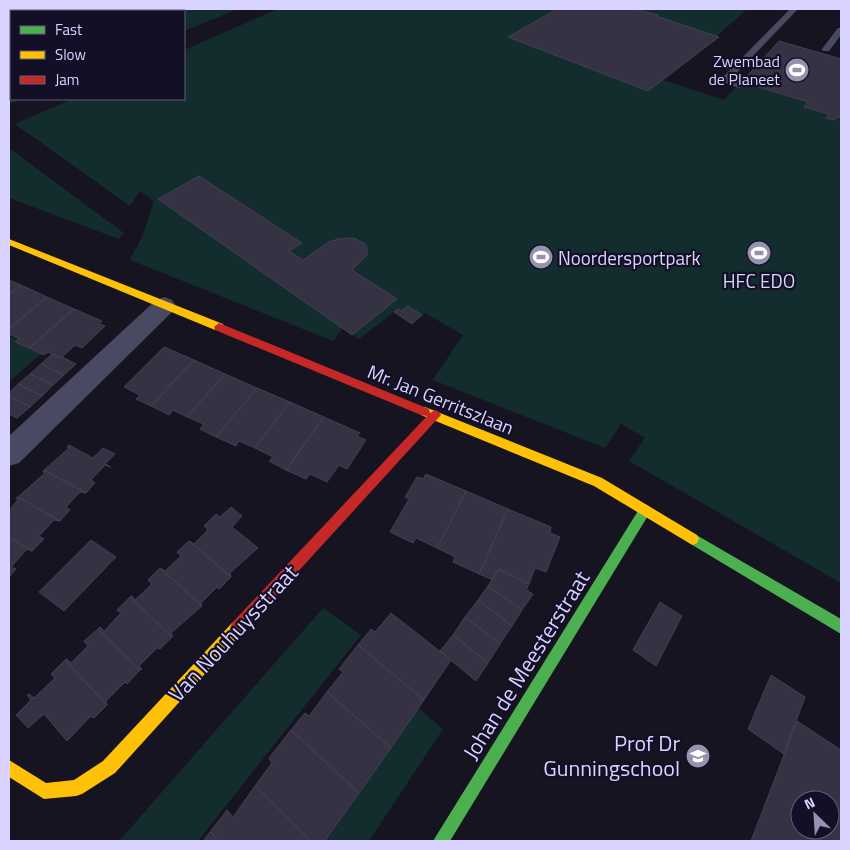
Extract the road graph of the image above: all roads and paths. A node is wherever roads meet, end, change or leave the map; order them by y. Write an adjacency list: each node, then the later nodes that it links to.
1 (794, 9): 4 (lane)
2 (841, 30): 3 (lane)
3 (826, 49)
4 (739, 85)
5 (9, 242): 6 (street, Mr. Jan Gerritszlaan)
6 (164, 306): 7 (street, Mr. Jan Gerritszlaan); 8 (street)
7 (435, 415): 9 (street, Mr. Jan Gerritszlaan); 11 (street, Van Nouhuysstraat)
8 (9, 454)
9 (645, 510): 10 (street, Mr. Jan Gerritszlaan); 12 (street, Johan de Meesterstraat)
10 (841, 627)
11 (9, 768)
12 (441, 841)

